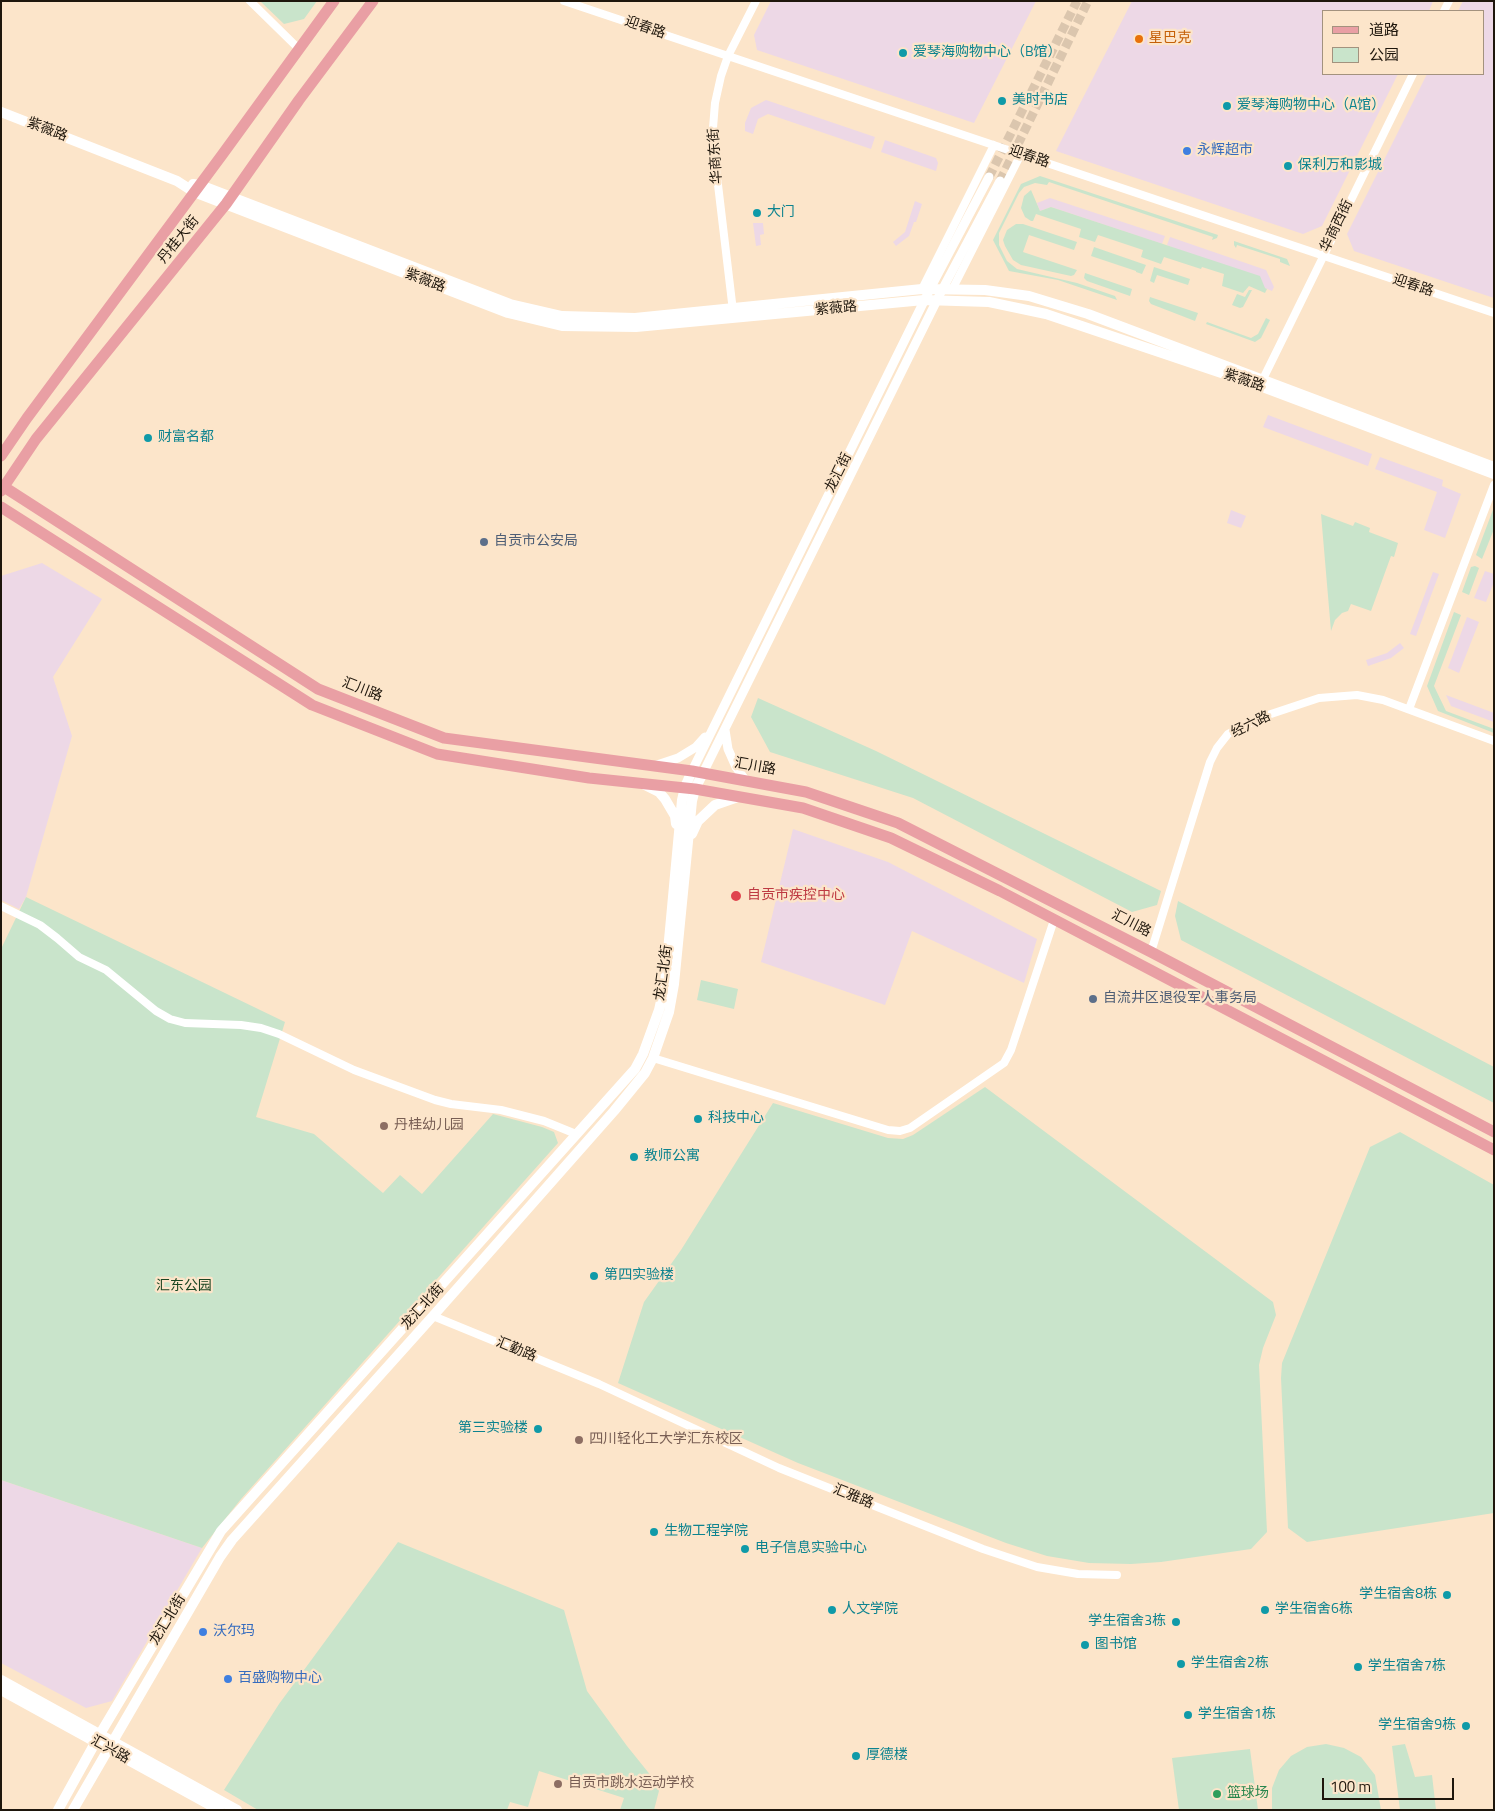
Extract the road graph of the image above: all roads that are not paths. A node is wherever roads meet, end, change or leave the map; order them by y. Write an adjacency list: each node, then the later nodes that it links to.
1 (250, 1): 6 (street)
2 (334, 1): 6 (main road)
3 (373, 1): 15 (main road, 丹桂大街)
4 (564, 1): 7 (street, 迎春路)
5 (756, 1): 7 (street, 华商东街)
6 (298, 48): 14 (main road)
7 (728, 56): 10 (street, 迎春路); 22 (street, 华商东街)
8 (1413, 75): 16 (street, 华商西街)
9 (1, 112): 14 (main road, 紫薇路)
10 (994, 145): 11 (street, 迎春路); 17 (street)
11 (1021, 154): 16 (street, 迎春路); 18 (street)
12 (989, 177): 17 (street, 龙汇街)
13 (1000, 181): 18 (street, 龙汇街)
14 (197, 188): 15 (main road, 紫薇路); 24 (main road)
15 (229, 201): 22 (main road, 紫薇路); 28 (main road, 丹桂大街)
16 (1323, 256): 21 (street, 迎春路); 23 (street, 华商西街)
17 (926, 289): 18 (main road, 紫薇路); 19 (street, 龙汇街); 22 (main road, 紫薇路)
18 (947, 289): 20 (street, 龙汇街); 23 (main road, 紫薇路)
19 (924, 300): 20 (main road, 紫薇路); 22 (main road, 紫薇路); 31 (street, 龙汇街)
20 (937, 300): 26 (main road, 紫薇路); 32 (street, 龙汇街)
21 (1494, 313)
22 (733, 314)
23 (1263, 380): 25 (main road, 紫薇路)
24 (1, 456)
25 (1494, 467)
26 (1494, 474)
27 (1494, 485): 30 (street)
28 (2, 488): 34 (main road, 汇川路)
29 (1, 507): 37 (main road)
30 (1409, 709): 33 (street, 经六路); 43 (street, 经六路)
31 (713, 728): 34 (street); 35 (street, 龙汇街)
32 (725, 730): 35 (street, 龙汇街); 36 (street)
33 (1494, 741)
34 (654, 766): 35 (main road, 汇川路)
35 (698, 772): 36 (main road, 汇川路); 38 (main road, 龙汇北街)
36 (746, 781): 43 (main road, 汇川路)
37 (640, 783): 38 (main road); 40 (main road)
38 (690, 788): 39 (main road); 40 (main road, 龙汇北街)
39 (738, 797): 40 (main road); 42 (main road)
40 (683, 840): 44 (main road, 龙汇北街); 46 (main road, 龙汇北街)
41 (1, 906): 46 (street)
42 (1054, 920): 44 (street); 47 (main road)
43 (1151, 952): 45 (main road, 汇川路)
44 (653, 1058): 48 (main road, 龙汇北街)
45 (1494, 1132)
46 (576, 1134): 53 (main road, 龙汇北街)
47 (1494, 1150)
48 (433, 1316): 49 (street, 汇勤路); 54 (main road, 龙汇北街)
49 (599, 1384): 50 (street, 汇雅路)
50 (1117, 1575)
51 (1, 1680): 53 (main road)
52 (1, 1690): 53 (main road, 汇兴路)
53 (98, 1738): 54 (main road); 55 (main road, 龙汇北街)
54 (110, 1745): 56 (main road, 龙汇北街); 57 (main road, 汇兴路); 58 (main road)
55 (58, 1810)
56 (73, 1810)
57 (219, 1810)
58 (237, 1810)

